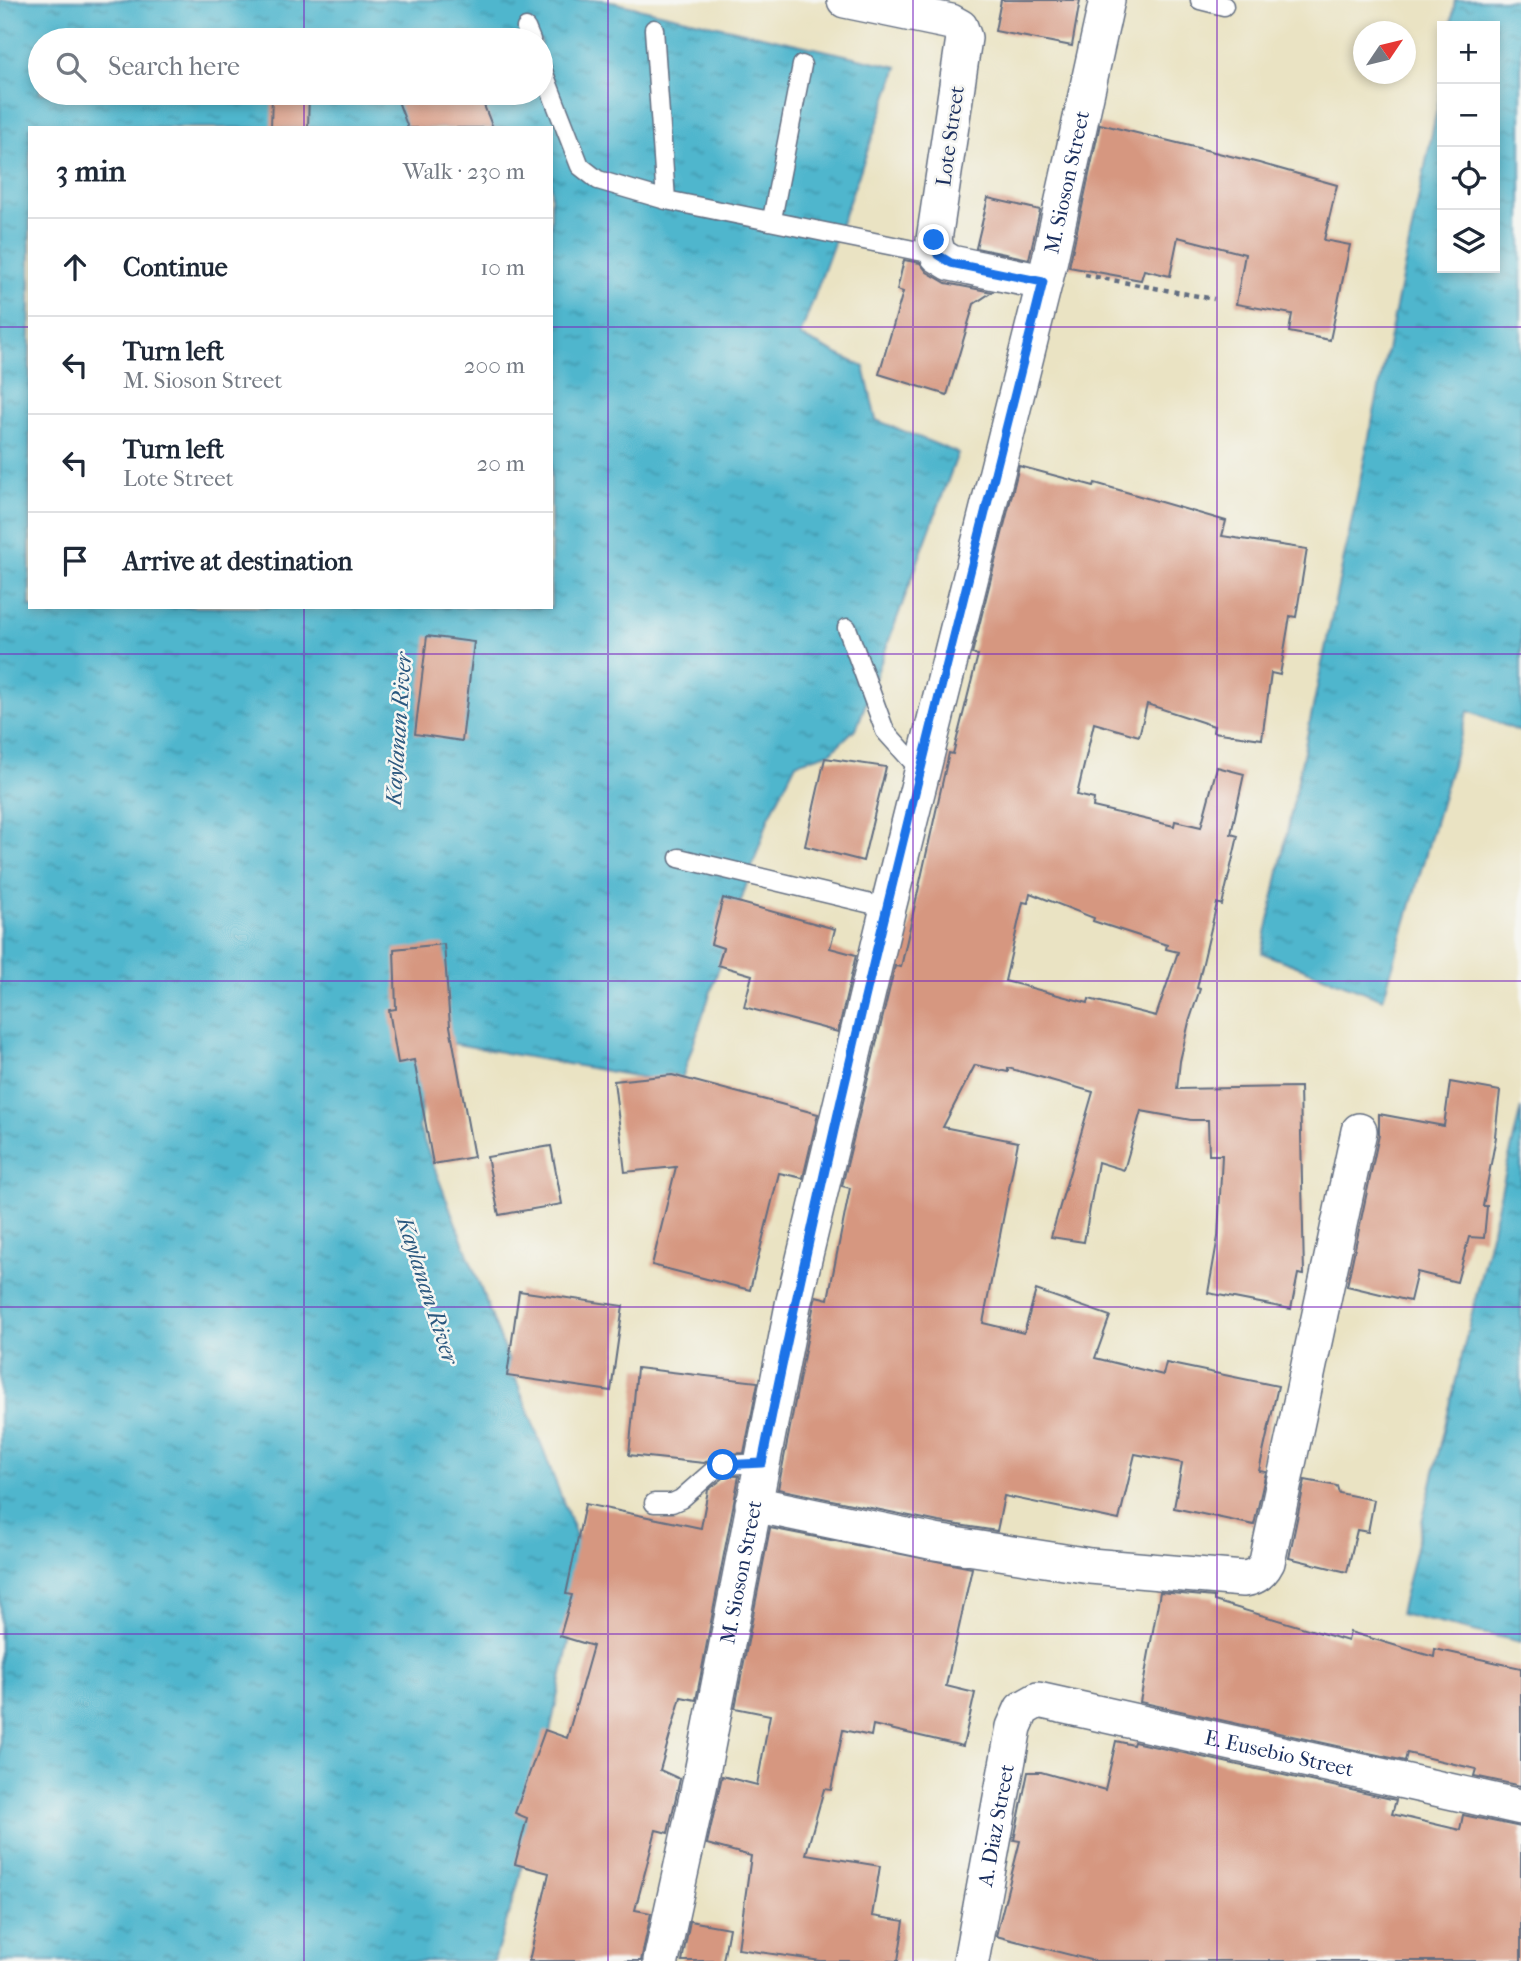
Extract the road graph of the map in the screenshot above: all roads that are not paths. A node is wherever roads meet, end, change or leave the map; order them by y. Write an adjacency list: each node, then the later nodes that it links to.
1 (845, 0): 10 (street, Lote Street)
2 (1107, 0): 11 (street, M. Sioson Street)
3 (1200, 0): 4 (lane)
4 (1224, 6)
5 (654, 29): 8 (lane)
6 (802, 65): 9 (lane)
7 (553, 97): 8 (lane)
8 (666, 200): 9 (lane)
9 (772, 219): 10 (lane)
10 (938, 255): 11 (street)
11 (1046, 275): 13 (street, M. Sioson Street)
12 (847, 628): 13 (lane)
13 (921, 771): 15 (street, M. Sioson Street)
14 (679, 858): 15 (lane)
15 (888, 908): 17 (street, M. Sioson Street)
16 (1359, 1131): 19 (street)
17 (762, 1463): 18 (lane); 19 (street, M. Sioson Street)
18 (654, 1503)
19 (753, 1504): 22 (street, M. Sioson Street)
20 (1038, 1700): 21 (street, E. Eusebio Street); 23 (street, A. Diaz Street)
21 (1521, 1807)
22 (661, 1961)
23 (971, 1961)

